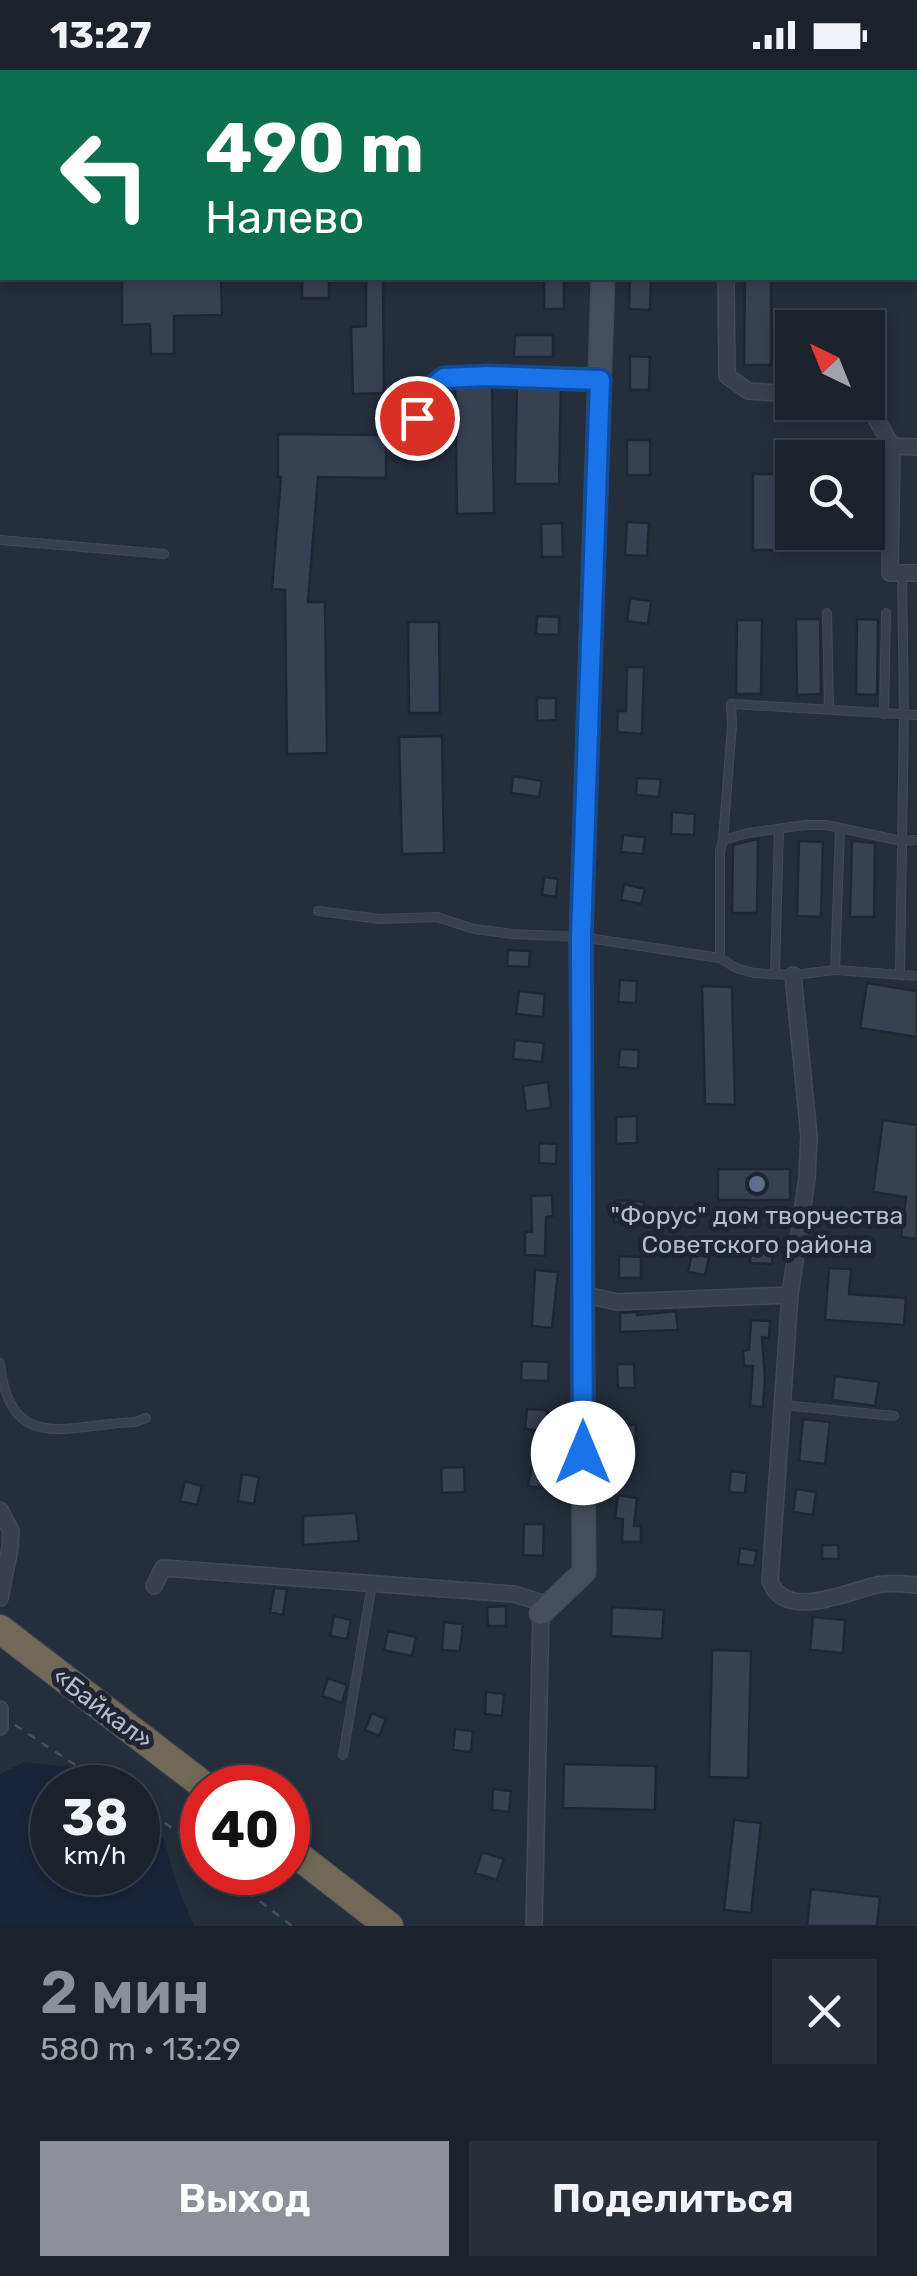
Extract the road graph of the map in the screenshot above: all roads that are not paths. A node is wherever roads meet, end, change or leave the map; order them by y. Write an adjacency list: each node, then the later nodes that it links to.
1 (603, 280): 3 (street)
2 (726, 280): 4 (street)
3 (600, 380): 6 (lane); 24 (street)
4 (775, 393)
5 (877, 420): 7 (street)
6 (422, 446)
7 (892, 446): 8 (street); 11 (street)
8 (917, 447)
9 (0, 540): 10 (lane)
10 (164, 554)
11 (909, 573): 16 (lane)
12 (827, 612): 14 (lane)
13 (886, 613): 15 (lane)
14 (829, 709): 15 (lane); 20 (lane)
15 (884, 714): 16 (lane)
16 (904, 714): 17 (lane); 22 (lane)
17 (917, 715)
18 (779, 830): 19 (lane); 20 (lane); 27 (lane)
19 (840, 830): 22 (lane); 26 (lane)
20 (724, 840): 25 (lane)
21 (917, 840): 22 (lane)
22 (902, 841): 29 (lane)
23 (318, 912): 24 (lane)
24 (581, 937): 25 (lane); 31 (street)
25 (720, 958): 27 (lane)
26 (834, 970): 28 (lane); 29 (lane)
27 (775, 973): 28 (lane)
28 (793, 975): 32 (street)
29 (900, 975): 30 (lane)
30 (917, 976)
31 (582, 1294): 32 (street); 42 (street)
32 (790, 1295): 34 (street)
33 (0, 1363): 36 (lane)
34 (782, 1405): 35 (lane); 39 (street)
35 (894, 1416)
36 (146, 1418)
37 (0, 1510): 41 (street)
38 (372, 1584): 40 (street); 42 (street); 46 (lane)
39 (917, 1585)
40 (154, 1586)
41 (0, 1598)
42 (545, 1609): 50 (street)
43 (0, 1628): 47 (highway, «Байкал»)
44 (0, 1712): 45 (street)
45 (0, 1726)
46 (343, 1755)
47 (180, 1767)
48 (310, 1865): 49 (highway)
49 (388, 1926)
50 (534, 1926)

